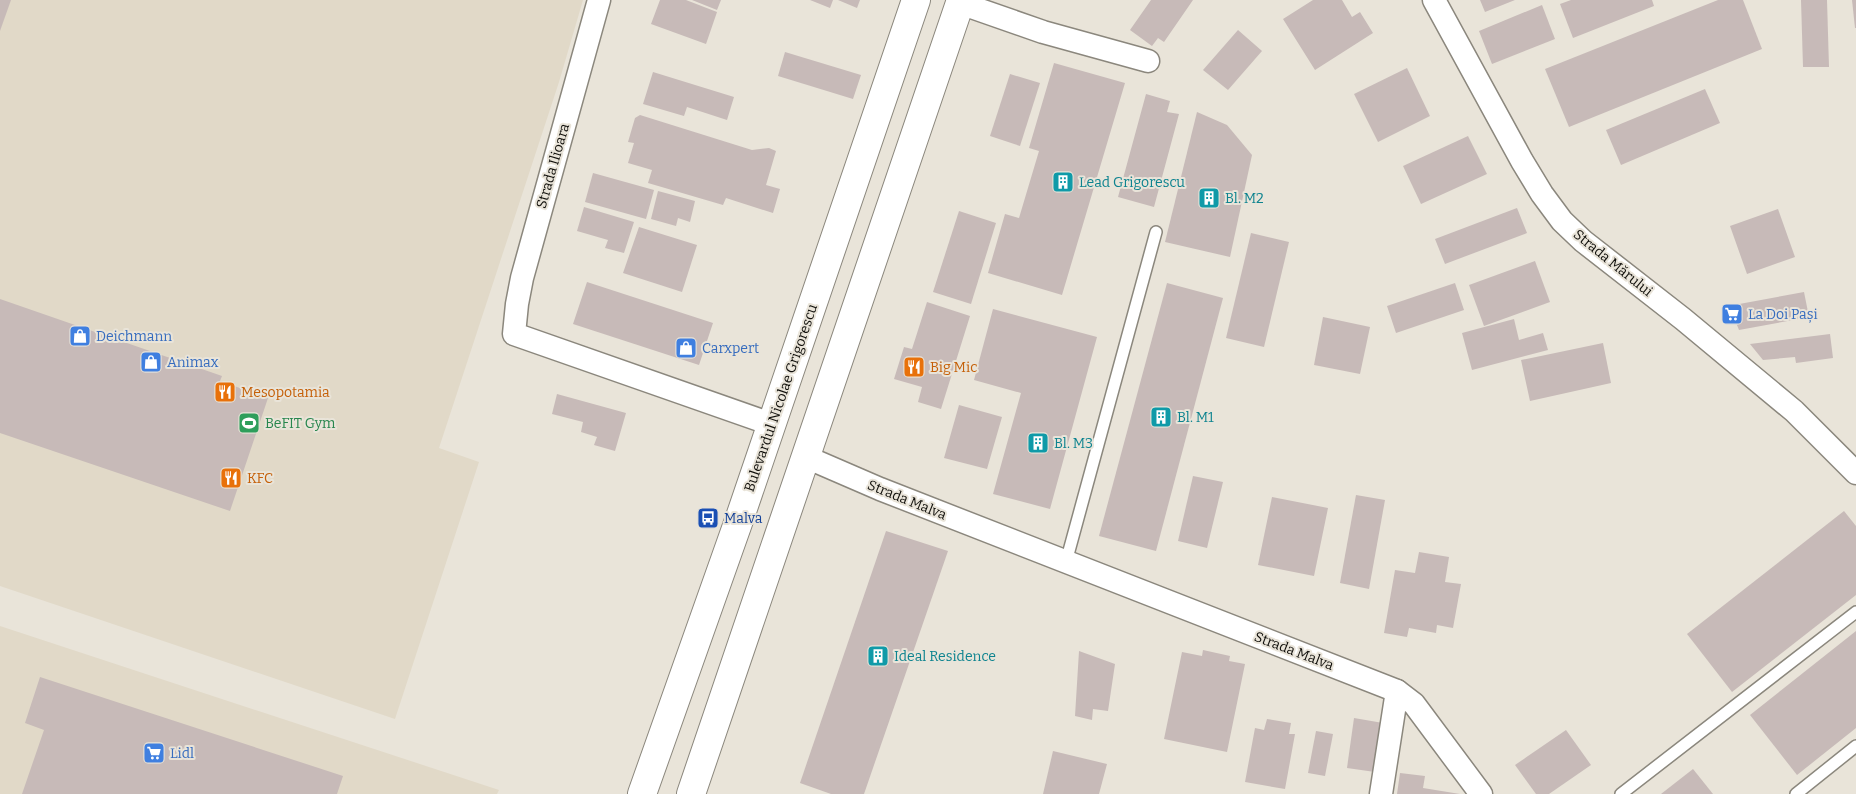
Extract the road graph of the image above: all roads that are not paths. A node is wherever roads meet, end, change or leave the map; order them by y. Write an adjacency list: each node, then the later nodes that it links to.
1 (599, 0): 7 (street, Strada Ilioara)
2 (916, 0): 7 (main road, Bulevardul Nicolae Grigorescu)
3 (1434, 0): 9 (street, Strada Mărului)
4 (961, 1): 5 (street); 8 (main road)
5 (1148, 61)
6 (1156, 232): 10 (lane)
7 (771, 424): 8 (main road); 14 (main road, Bulevardul Nicolae Grigorescu)
8 (806, 457): 10 (street, Strada Malva); 15 (main road)
9 (1856, 473)
10 (1066, 562): 12 (street, Strada Malva)
11 (1856, 612): 18 (lane)
12 (1397, 691): 16 (street); 17 (street, Strada Malva)
13 (1856, 746): 19 (lane)
14 (642, 794)
15 (691, 794)
16 (1380, 794)
17 (1481, 794)
18 (1621, 794)
19 (1796, 794)

